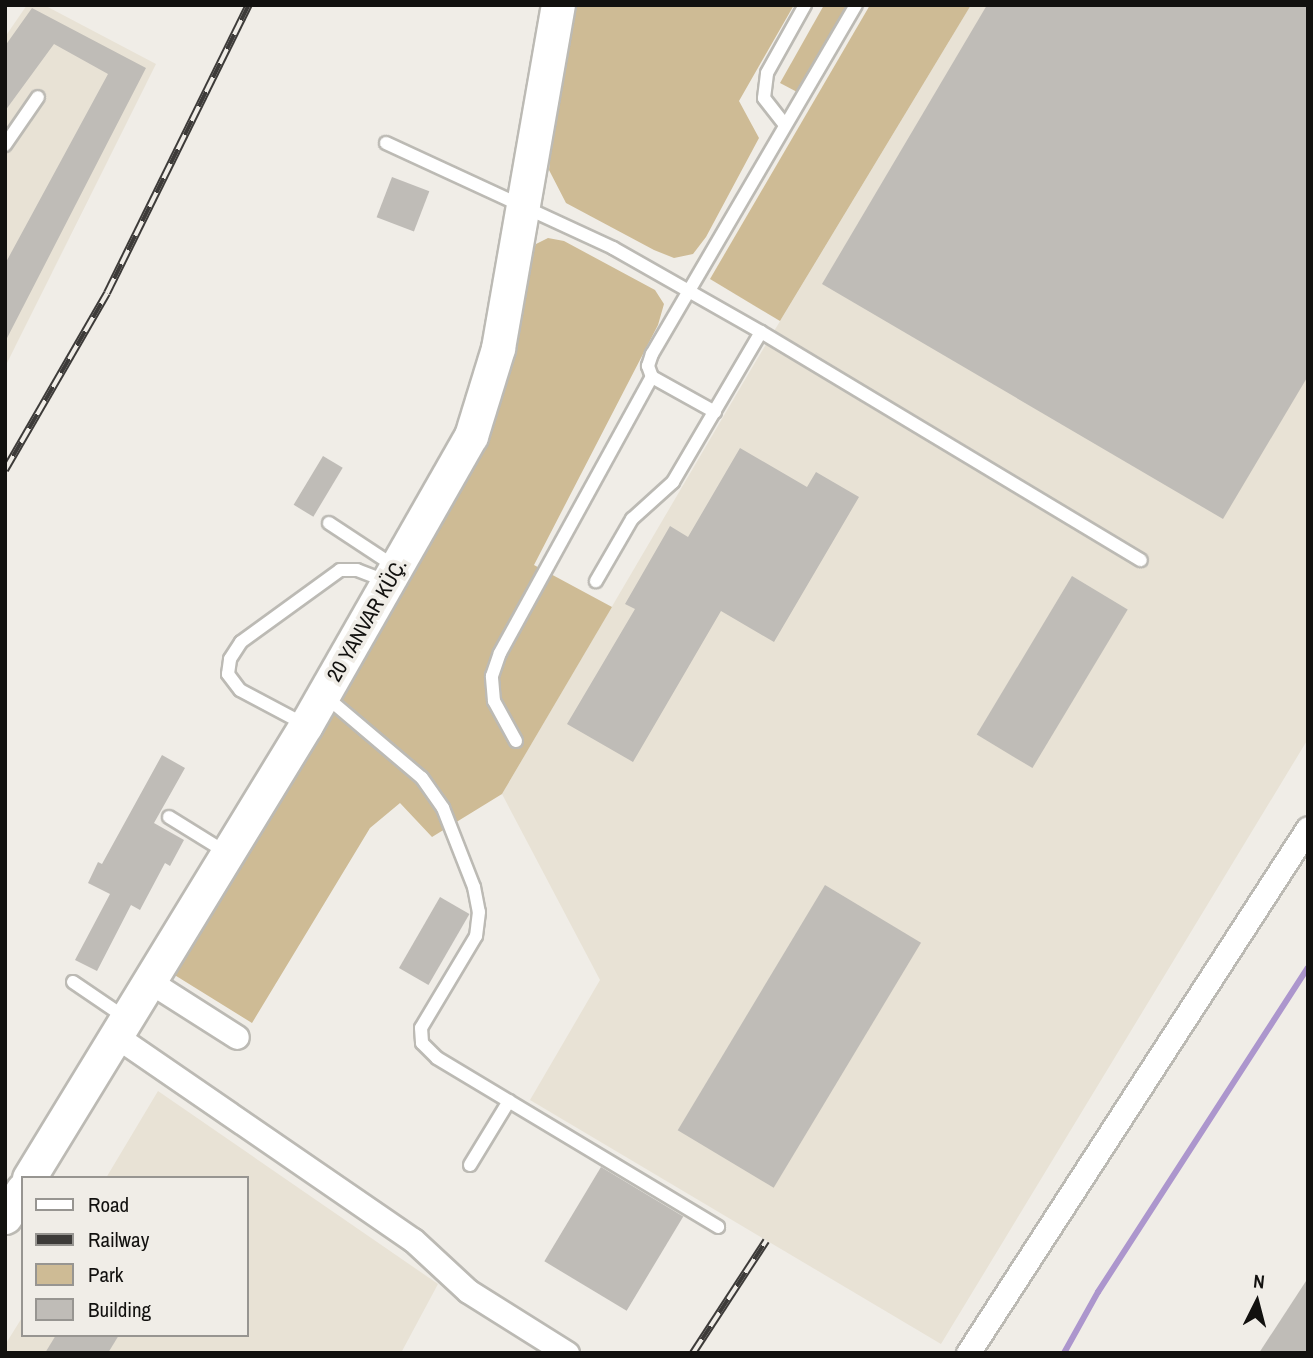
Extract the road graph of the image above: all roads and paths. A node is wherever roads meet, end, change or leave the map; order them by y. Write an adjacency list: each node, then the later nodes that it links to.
1 (558, 5): 8 (street, 20 YANVAR KÜÇ.)
2 (805, 5): 5 (lane)
3 (856, 5): 5 (lane)
4 (38, 97): 7 (lane)
5 (785, 125): 9 (lane)
6 (386, 143): 8 (lane)
7 (5, 145)
8 (522, 205): 9 (lane); 15 (street, 20 YANVAR KÜÇ.)
9 (688, 290): 10 (lane); 11 (lane)
10 (761, 332): 12 (lane); 14 (lane)
11 (652, 377): 12 (lane); 19 (lane)
12 (715, 412): 16 (lane)
13 (329, 523): 15 (lane)
14 (1141, 560)
15 (393, 576): 17 (street, 20 YANVAR KÜÇ.); 18 (lane)
16 (596, 581)
17 (324, 694): 18 (street, 20 YANVAR KÜÇ.); 27 (lane)
18 (306, 725): 22 (street, 20 YANVAR KÜÇ.)
19 (516, 741)
20 (169, 817): 22 (lane)
21 (1308, 828): 34 (street)
22 (228, 853): 23 (street, 20 YANVAR KÜÇ.)
23 (149, 981): 25 (street, 20 YANVAR KÜÇ.); 26 (street)
24 (73, 982): 25 (lane)
25 (121, 1027): 29 (street, 20 YANVAR KÜÇ.); 33 (street)
26 (237, 1037)
27 (509, 1101): 28 (lane); 32 (lane)
28 (470, 1165)
29 (30, 1176)
30 (21, 1192): 31 (street)
31 (5, 1217)
32 (718, 1227)
33 (567, 1353)
34 (968, 1353)

